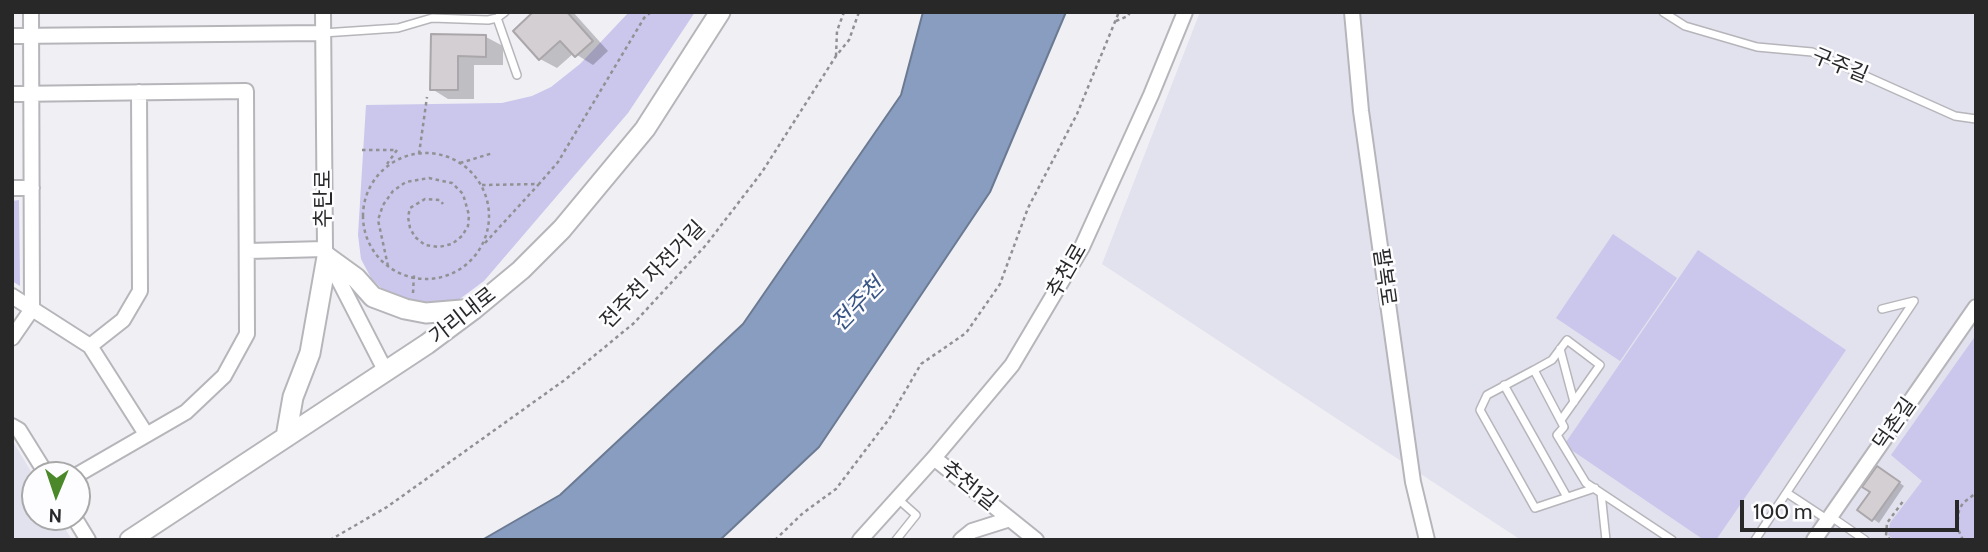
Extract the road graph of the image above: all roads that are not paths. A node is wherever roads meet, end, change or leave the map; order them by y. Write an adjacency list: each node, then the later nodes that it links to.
1 (32, 12): 11 (street)
2 (323, 12): 9 (street, 추탄로)
3 (505, 12): 8 (lane)
4 (720, 12): 24 (street, 가리내로)
5 (1185, 12): 37 (street, 추천로)
6 (1353, 12): 51 (street, 팔복로)
7 (1663, 12): 16 (lane, 구주길)
8 (497, 18): 9 (lane); 12 (lane)
9 (323, 33): 11 (street); 20 (street, 추탄로)
10 (12, 36): 11 (street)
11 (32, 36): 15 (street)
12 (517, 75)
13 (139, 92): 15 (street); 19 (street); 27 (street)
14 (12, 94): 15 (street)
15 (32, 94): 18 (street)
16 (1976, 118)
17 (12, 188): 18 (street)
18 (32, 188): 23 (street)
19 (248, 251): 20 (street); 35 (street)
20 (326, 253): 24 (street); 29 (street, 추탄로); 36 (street)
21 (12, 296): 23 (street)
22 (1976, 307): 44 (street, 덕촌길)
23 (32, 309): 26 (street); 27 (street)
24 (474, 309): 29 (street, 가리내로)
25 (1882, 309): 41 (lane)
26 (12, 338)
27 (90, 346): 35 (street)
28 (1560, 349): 30 (lane); 32 (lane); 32 (lane)
29 (385, 370): 36 (street, 가리내로)
30 (1534, 370): 31 (lane); 33 (lane)
31 (1504, 385): 42 (lane); 42 (lane)
32 (1574, 402): 33 (lane)
33 (1561, 421): 40 (lane)
34 (12, 426): 38 (street)
35 (146, 434): 39 (street)
36 (286, 437): 46 (street, 가리내로)
37 (934, 458): 43 (street, 추천로); 45 (street, 추천1길)
38 (38, 461)
39 (91, 467)
40 (1598, 490): 42 (lane); 52 (lane); 53 (lane)
41 (1787, 493): 44 (lane); 54 (lane)
42 (1567, 497)
43 (898, 499): 47 (street, 추천로); 48 (lane)
44 (1829, 518): 55 (street, 덕촌길); 56 (lane)
45 (1010, 519): 49 (street); 50 (street, 추천1길)
46 (130, 540)
47 (860, 540)
48 (896, 540)
49 (961, 540)
50 (1036, 540)
51 (1427, 540)
52 (1606, 540)
53 (1672, 540)
54 (1755, 540)
55 (1814, 540)
56 (1865, 540)

